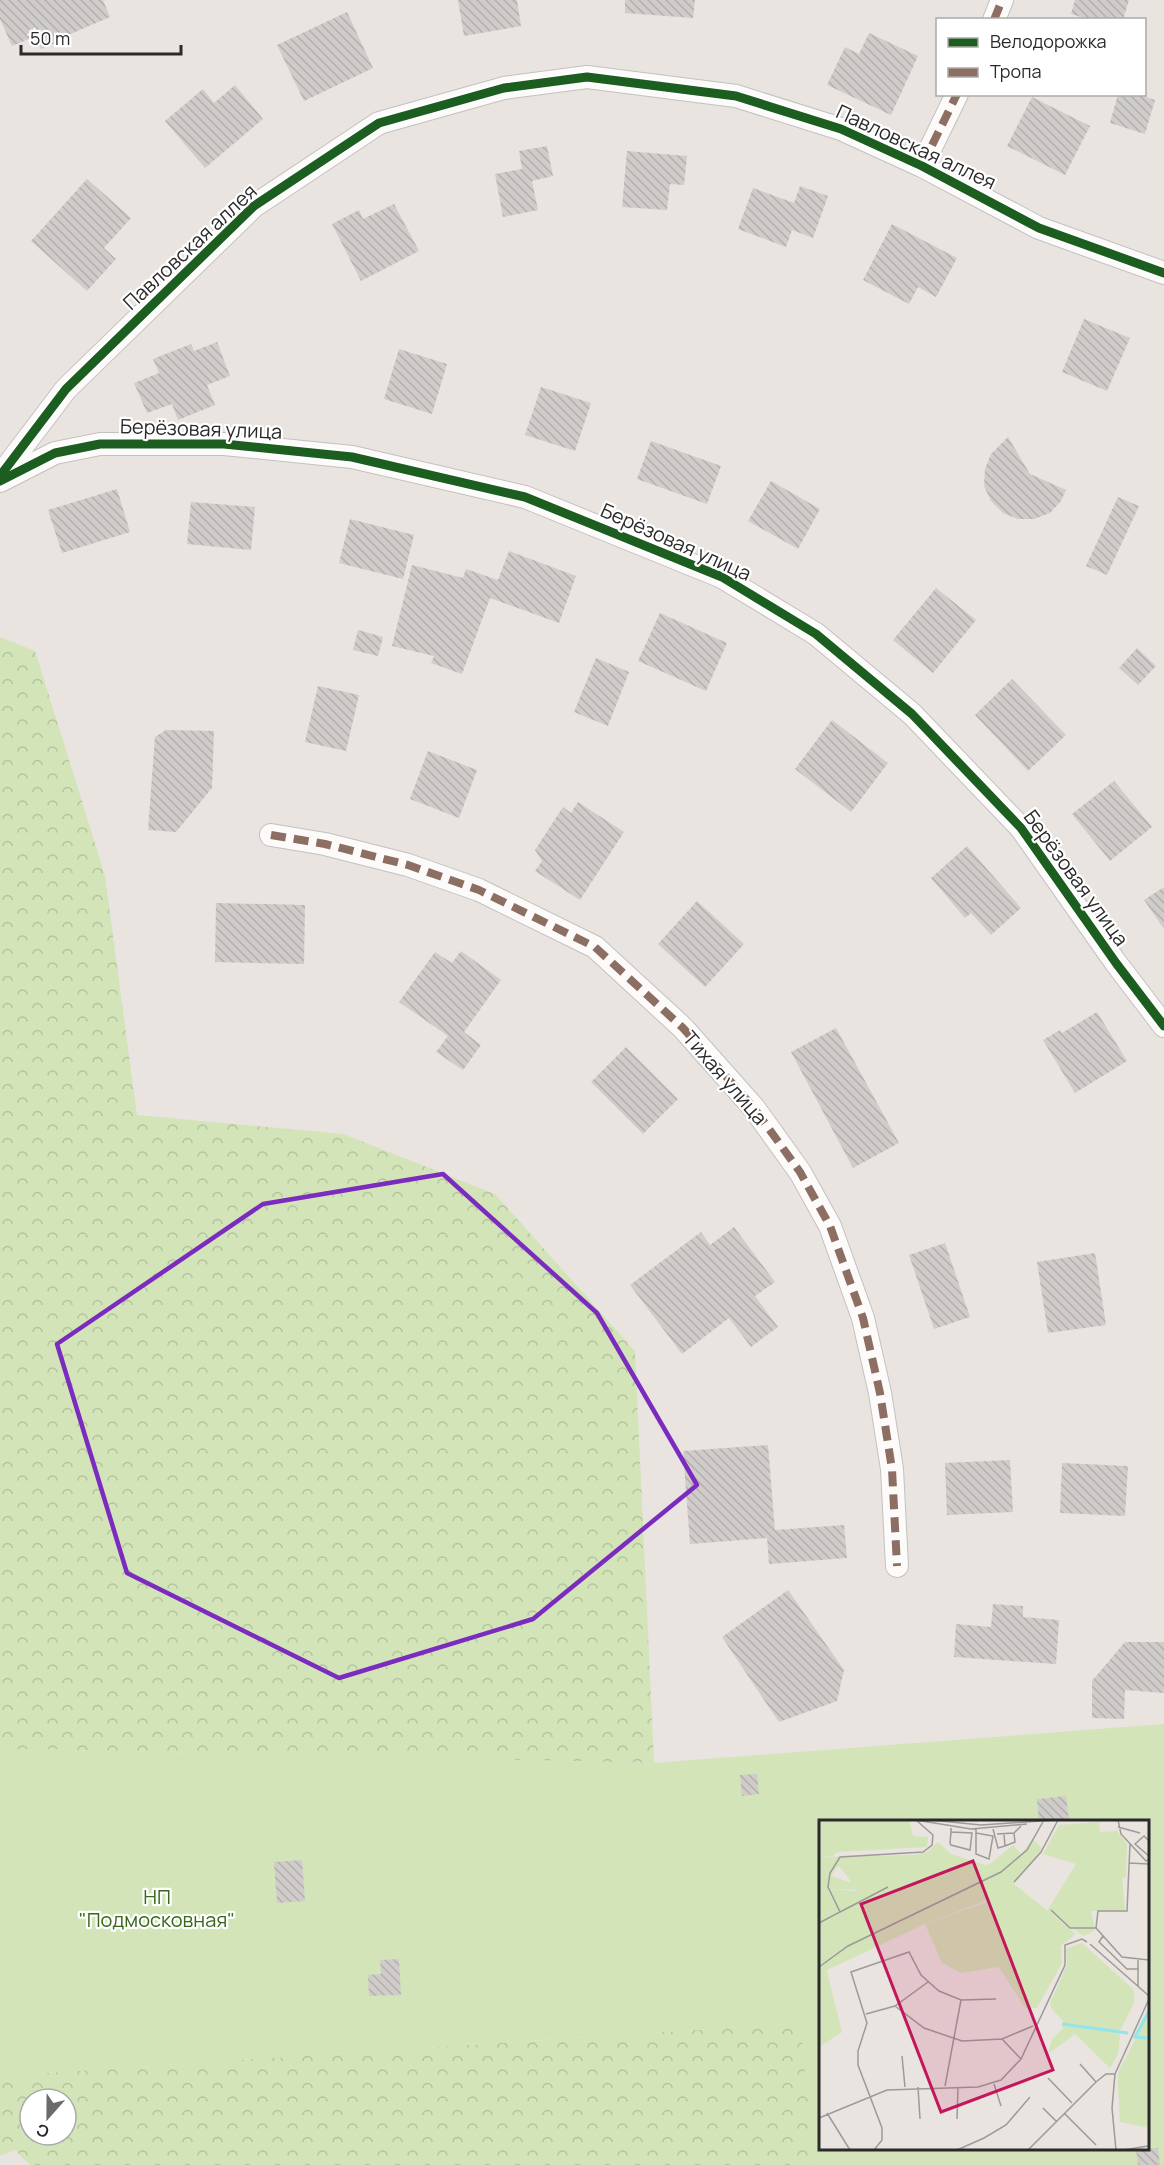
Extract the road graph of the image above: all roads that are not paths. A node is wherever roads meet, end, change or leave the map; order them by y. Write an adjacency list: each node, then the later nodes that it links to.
1 (1002, 0): 2 (street)
2 (995, 18)
3 (956, 96): 4 (street)
4 (922, 166): 5 (street, Павловская аллея); 6 (street, Павловская аллея)
5 (1164, 273)
6 (0, 478): 8 (street, Берёзовая улица)
7 (271, 835): 9 (street, Тихая улица)
8 (1164, 1026)
9 (897, 1566)

